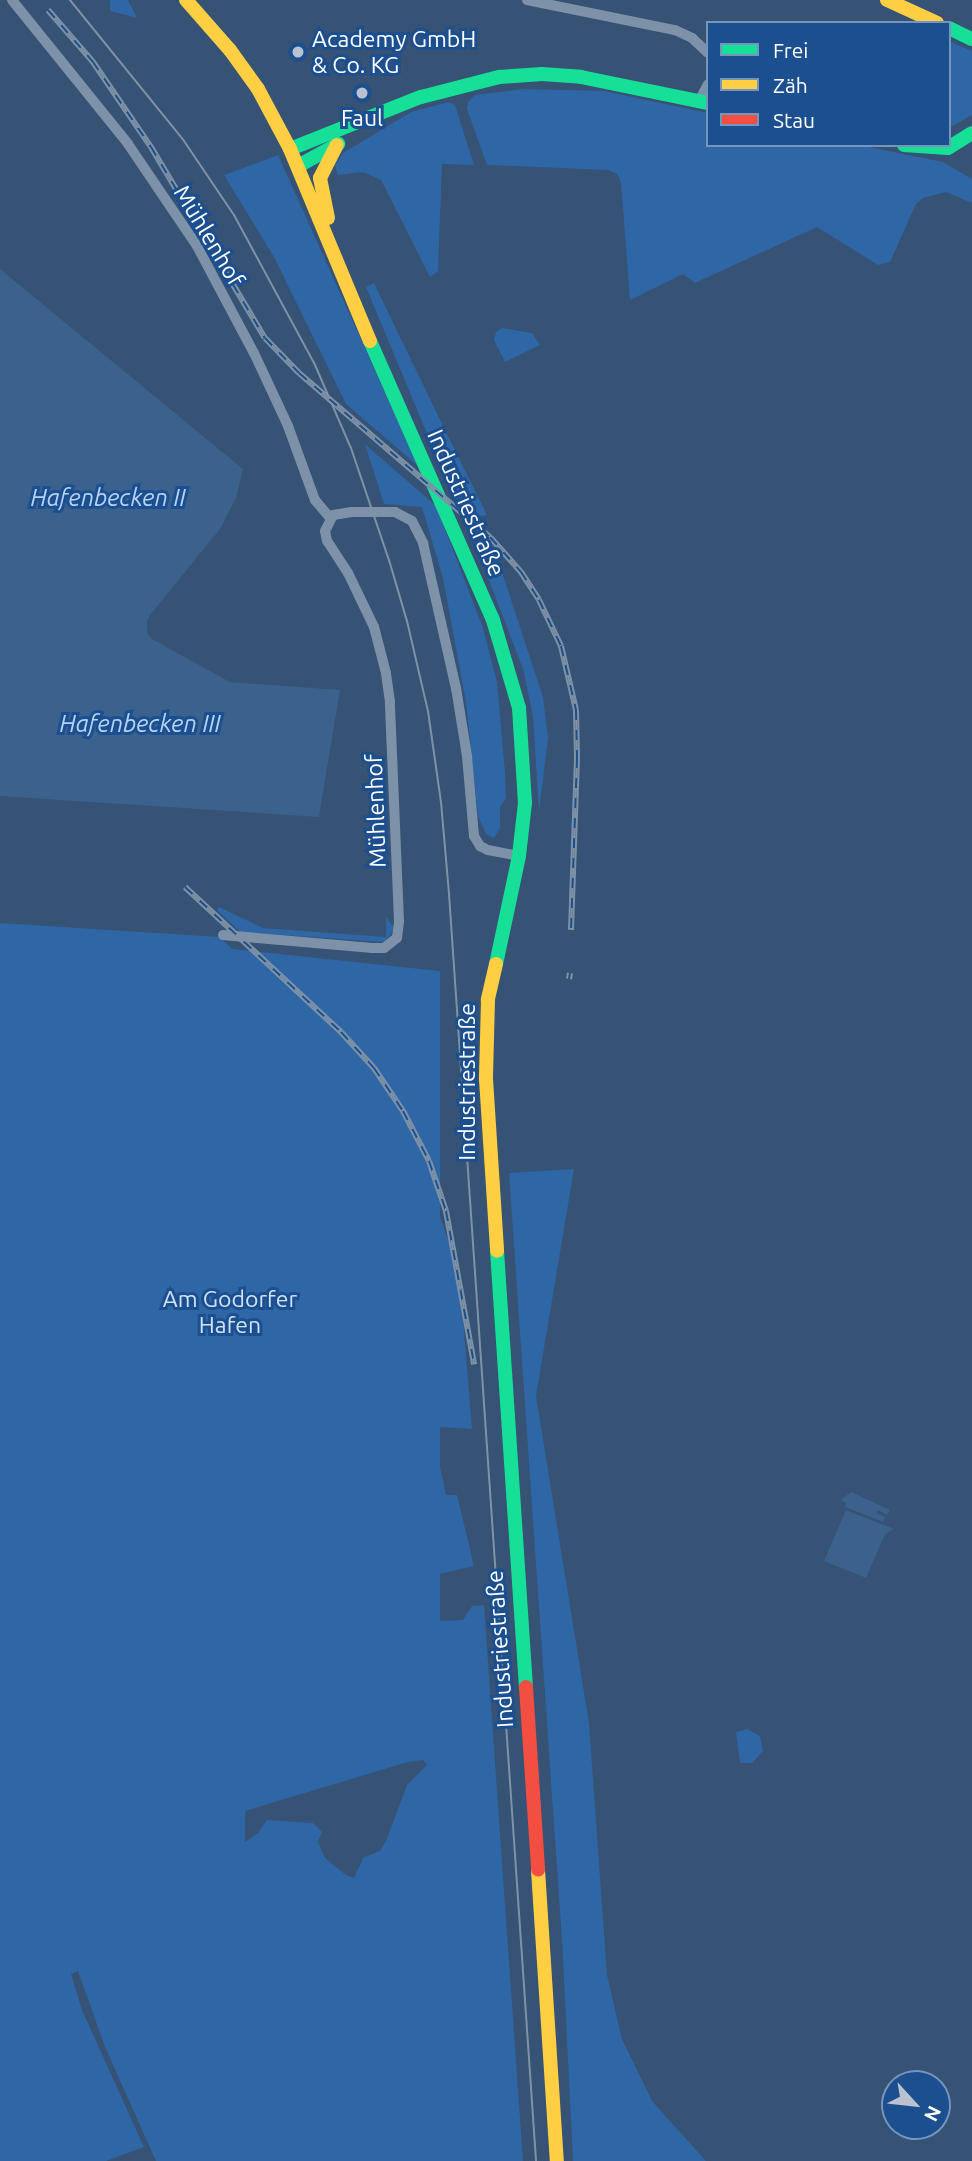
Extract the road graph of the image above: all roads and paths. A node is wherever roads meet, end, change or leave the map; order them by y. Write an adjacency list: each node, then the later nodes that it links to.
1 (12, 0): 19 (street, Mühlenhof)
2 (186, 0): 16 (main road, Industriestraße)
3 (527, 0): 8 (street)
4 (887, 0): 5 (main road)
5 (933, 21)
6 (951, 29): 7 (main road)
7 (972, 39)
8 (706, 51)
9 (703, 102): 10 (main road)
10 (386, 113): 12 (main road); 16 (main road)
11 (972, 133): 13 (main road)
12 (337, 145): 17 (main road); 18 (main road)
13 (951, 146)
14 (917, 147): 15 (main road)
15 (950, 147)
16 (290, 149): 17 (main road, Industriestraße)
17 (298, 166): 18 (main road, Industriestraße)
18 (332, 247): 20 (main road, Industriestraße)
19 (330, 518): 20 (street, bridge); 21 (street, Mühlenhof)
20 (519, 856): 22 (main road, Industriestraße)
21 (223, 935)
22 (558, 2161)

